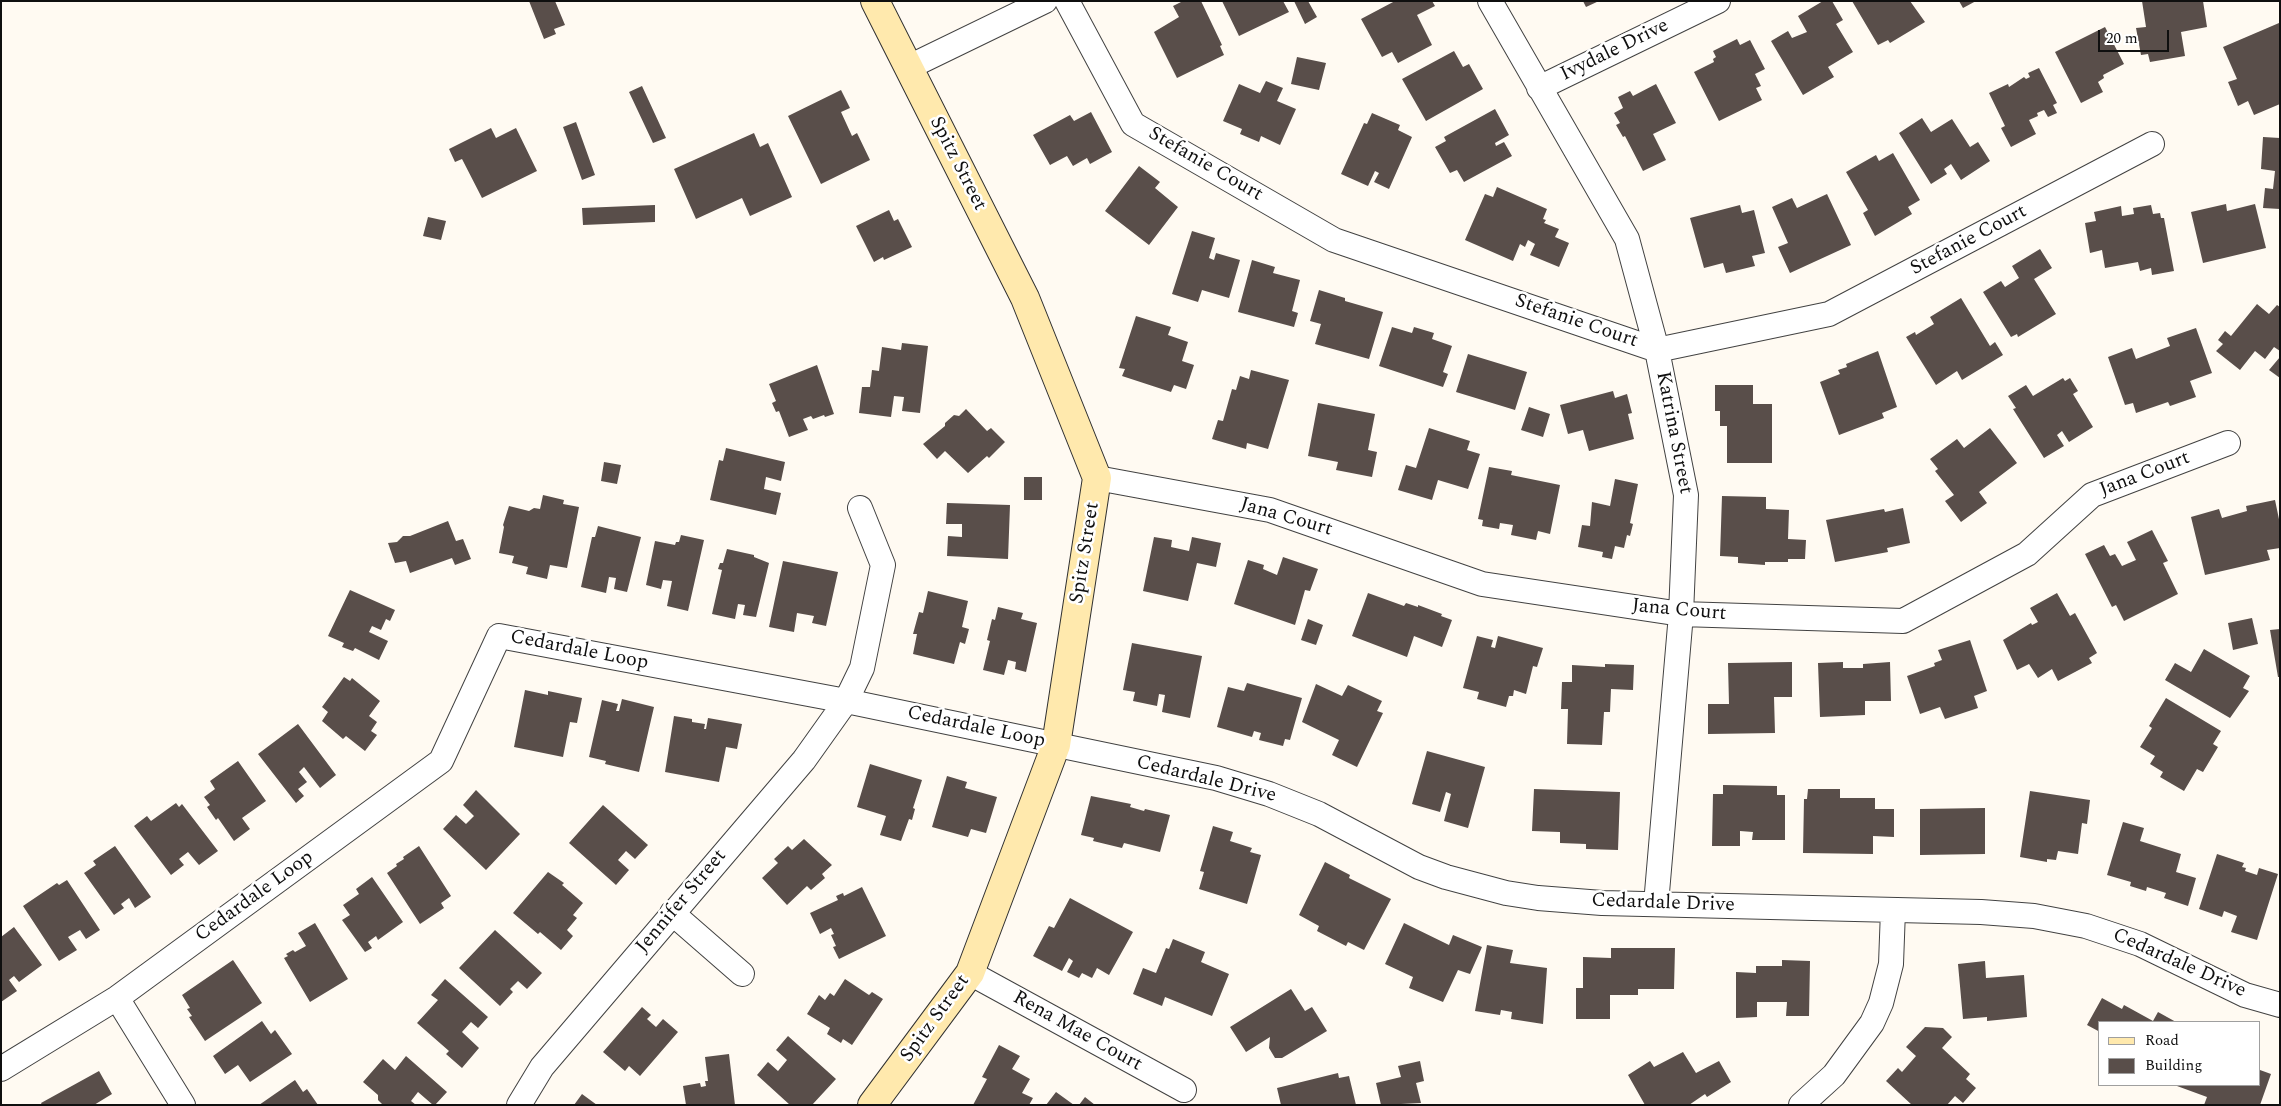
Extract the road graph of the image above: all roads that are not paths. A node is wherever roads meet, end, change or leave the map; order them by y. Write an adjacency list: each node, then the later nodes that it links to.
1 (876, 1): 6 (street, Spitz Street)
2 (1045, 1): 6 (street)
3 (1067, 1): 9 (street, Stefanie Court)
4 (1490, 1): 7 (street, Katrina Street)
5 (1718, 1): 7 (street, Ivydale Drive)
6 (908, 67): 11 (street, Spitz Street)
7 (1539, 88): 9 (street, Katrina Street)
8 (2152, 144): 9 (street, Stefanie Court)
9 (1657, 350): 13 (street, Katrina Street)
10 (2228, 443): 13 (street, Jana Court)
11 (1097, 478): 13 (street, Jana Court); 15 (street, Spitz Street)
12 (860, 508): 14 (street, Jennifer Street)
13 (1681, 614): 16 (street, Katrina Street)
14 (846, 701): 15 (street, Cedardale Loop); 18 (street, Jennifer Street); 21 (street, Cedardale Loop)
15 (1056, 745): 16 (street, Cedardale Drive); 19 (street, Spitz Street)
16 (1656, 904): 17 (street, Cedardale Drive)
17 (1893, 910): 22 (street, Cedardale Drive); 28 (street)
18 (672, 913): 20 (street); 26 (street, Jennifer Street)
19 (970, 973): 24 (street, Rena Mae Court); 27 (street, Spitz Street)
20 (742, 974)
21 (117, 998): 23 (street, Cedardale Loop); 25 (street)
22 (2280, 1005)
23 (1, 1069)
24 (1184, 1090)
25 (183, 1105)
26 (519, 1105)
27 (872, 1105)
28 (1801, 1105)

